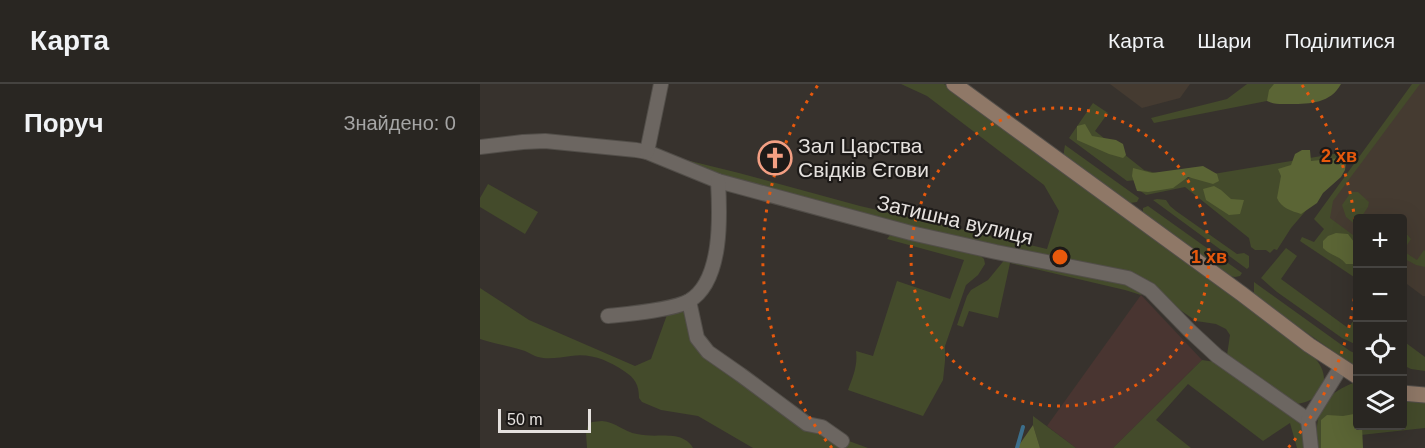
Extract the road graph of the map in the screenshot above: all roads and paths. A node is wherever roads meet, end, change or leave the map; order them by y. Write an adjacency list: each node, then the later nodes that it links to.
1 (661, 84): 4 (street)
2 (954, 84): 8 (street)
3 (480, 147): 4 (street, Затишна вулиця)
4 (647, 152): 5 (street, Затишна вулиця)
5 (718, 181): 6 (street); 12 (street, Затишна вулиця)
6 (689, 301): 7 (street); 13 (street)
7 (608, 316)
8 (1341, 367): 9 (street); 12 (street)
9 (1356, 376)
10 (1407, 393): 11 (street)
11 (1425, 395)
12 (1308, 420): 14 (street)
13 (842, 441)
14 (1311, 448)

